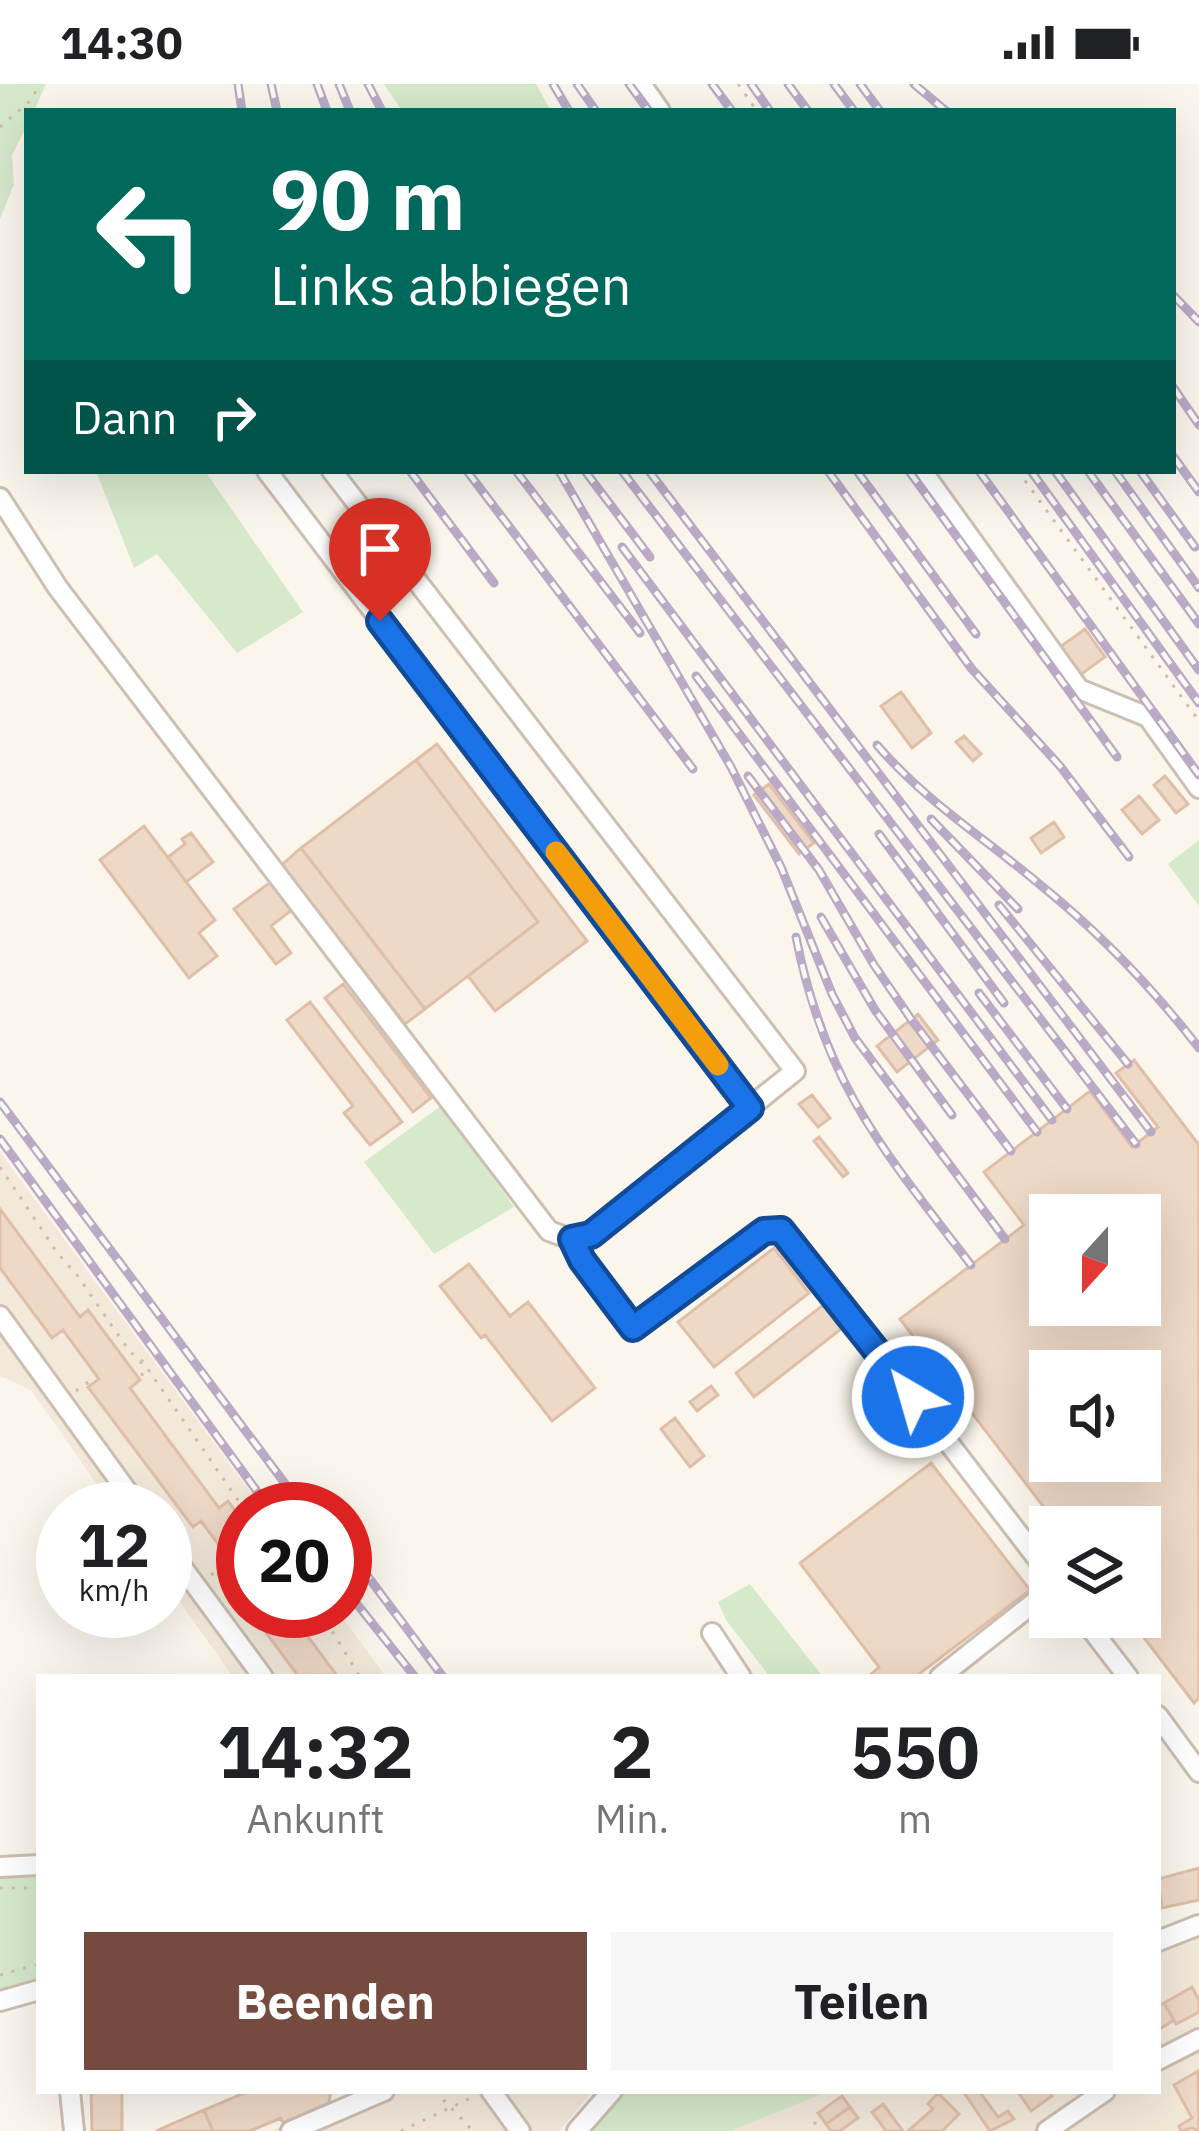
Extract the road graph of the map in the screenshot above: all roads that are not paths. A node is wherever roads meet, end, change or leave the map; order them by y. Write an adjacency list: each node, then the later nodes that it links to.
1 (268, 474): 6 (street)
2 (334, 474): 6 (street)
3 (924, 474): 5 (street)
4 (0, 498): 7 (street)
5 (1199, 788)
6 (750, 1108): 7 (street)
7 (572, 1239): 10 (street)
8 (0, 1316): 9 (street)
9 (120, 1482)
10 (1029, 1548)
11 (192, 1581): 15 (street)
12 (1029, 1607): 17 (street)
13 (712, 1633): 16 (street)
14 (1098, 1638): 18 (street)
15 (261, 1674)
16 (739, 1674)
17 (944, 1674)
18 (1126, 1674)
19 (1161, 1720): 20 (street)
20 (1199, 1772)
21 (36, 1865): 22 (street)
22 (0, 1867)
23 (1199, 1925): 24 (street)
24 (1161, 1940)
25 (36, 1991): 26 (street)
26 (0, 2001)
27 (1199, 2039): 28 (street)
28 (1161, 2058)
29 (70, 2094): 34 (street)
30 (377, 2094): 35 (street)
31 (489, 2094): 36 (street)
32 (609, 2094): 37 (street)
33 (1102, 2094): 38 (street)
34 (74, 2131)
35 (291, 2131)
36 (520, 2131)
37 (577, 2131)
38 (1047, 2131)

